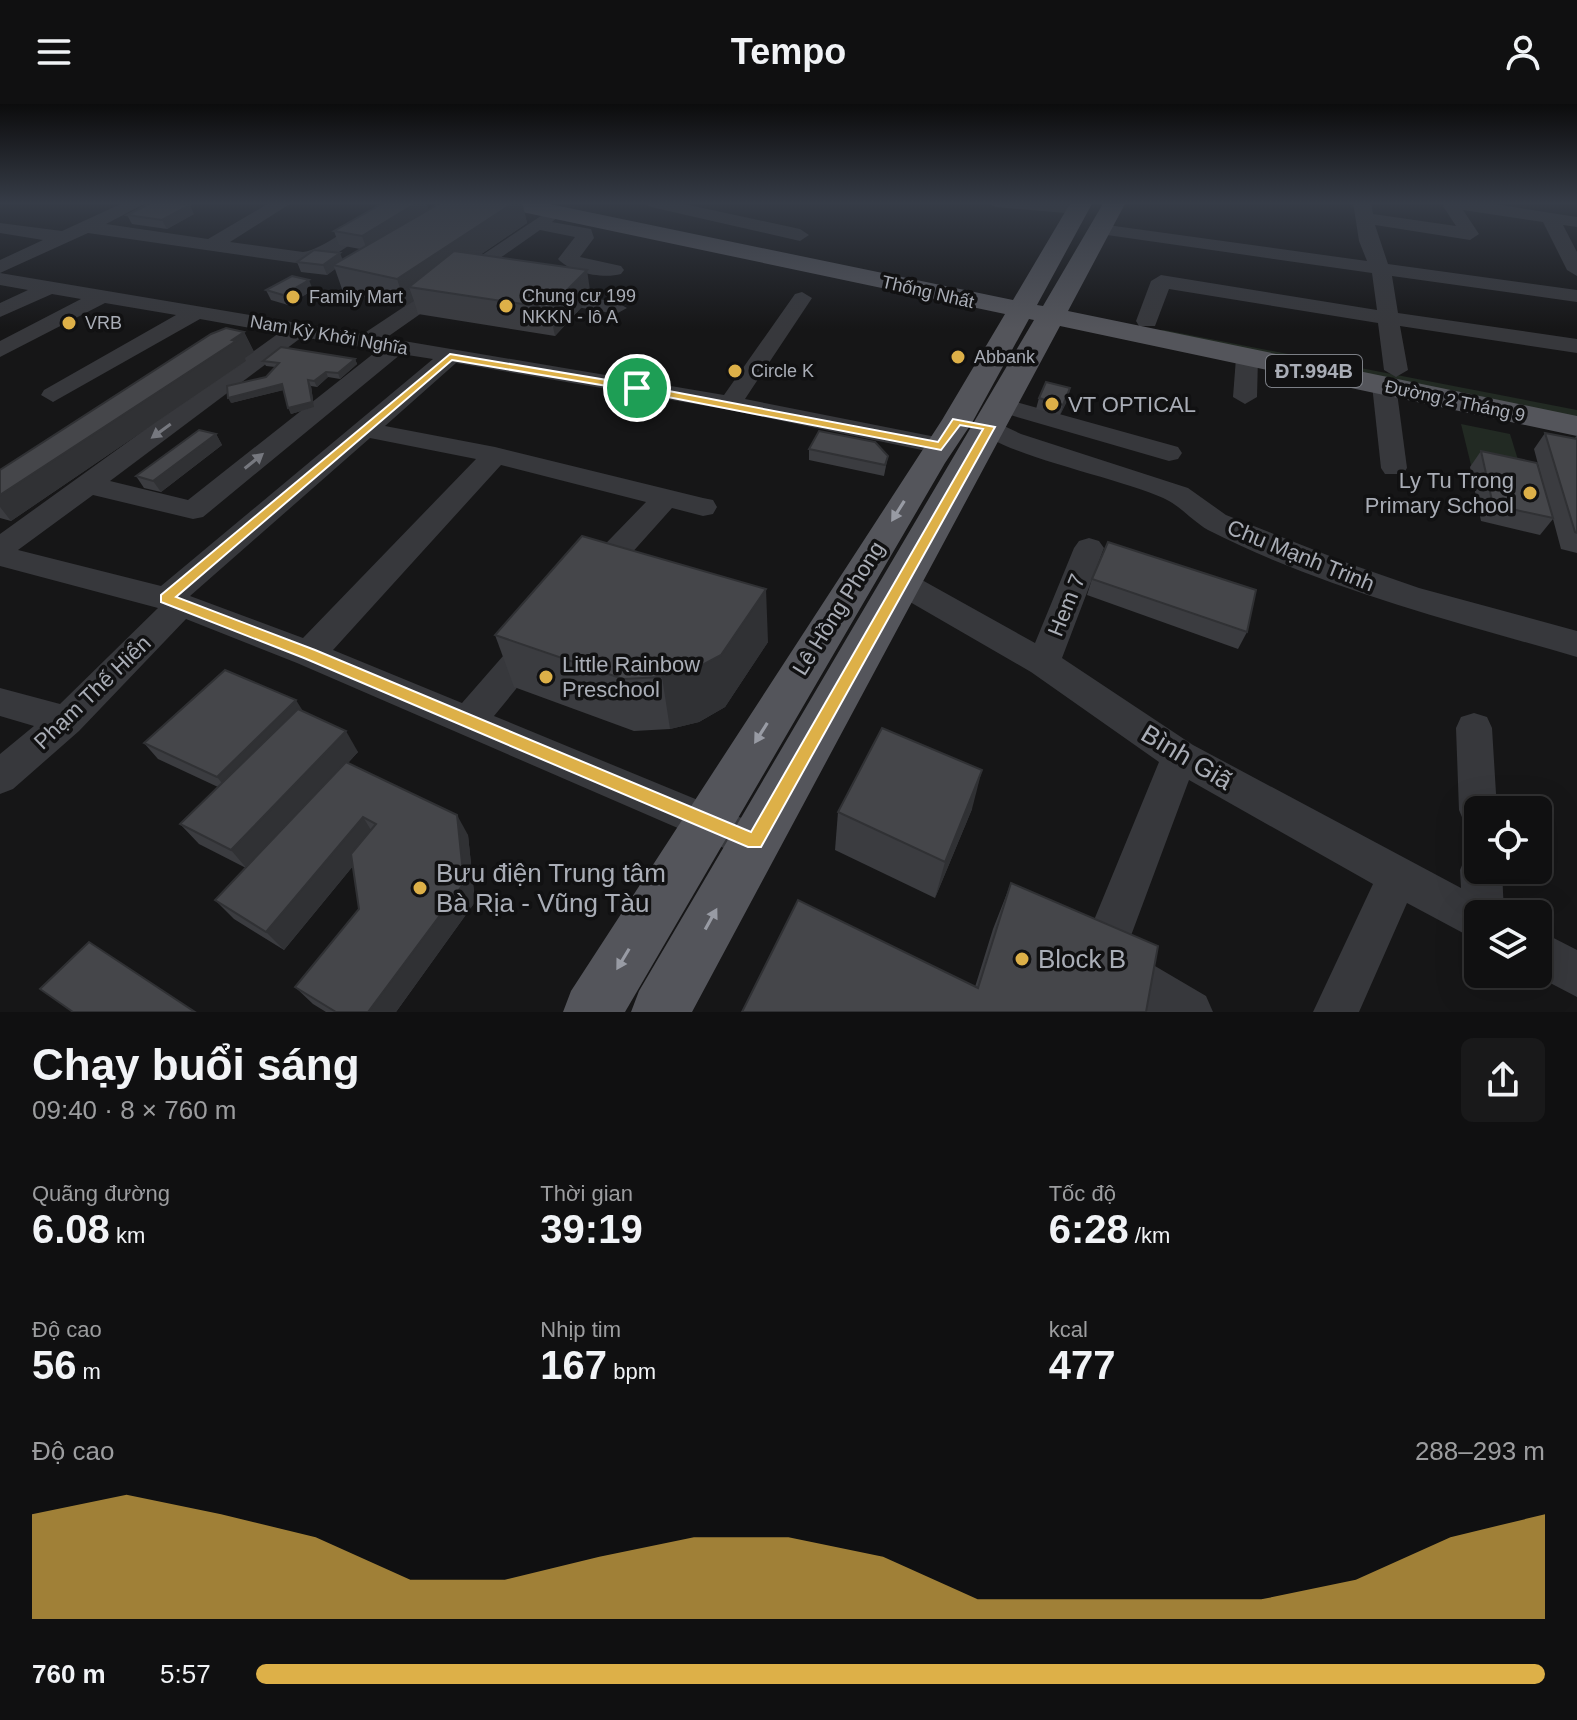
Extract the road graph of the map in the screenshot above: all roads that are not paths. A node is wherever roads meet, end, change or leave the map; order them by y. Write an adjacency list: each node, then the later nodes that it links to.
1 (49, 244): 13 (street)
2 (207, 244): 12 (street)
3 (339, 244): 12 (street)
4 (507, 244): 18 (street)
5 (580, 244): 15 (street)
6 (748, 244): 25 (main road, Thống Nhất)
7 (1057, 244): 25 (main road, Lê Hồng Phong)
8 (1091, 244): 28 (main road, Lê Hồng Phong)
9 (1208, 244): 14 (street)
10 (1370, 244): 14 (street)
11 (1564, 244): 16 (street)
12 (211, 245)
13 (0, 267)
14 (1381, 269): 23 (street); 30 (street)
15 (614, 270)
16 (1577, 270)
17 (0, 279): 20 (street, Nam Kỳ Khởi Nghĩa)
18 (453, 281): 19 (street); 33 (street)
19 (482, 286)
20 (50, 287): 22 (street, Nam Kỳ Khởi Nghĩa); 27 (street)
21 (527, 293): 26 (street)
22 (103, 296): 29 (street, Nam Kỳ Khởi Nghĩa); 36 (street)
23 (1577, 296)
24 (802, 298): 42 (street)
25 (1024, 305): 28 (main road, Thống Nhất); 46 (main road, Lê Hồng Phong)
26 (616, 308)
27 (0, 311)
28 (1054, 311): 31 (main road, Đường 2 Tháng 9 / ĐT.994B); 38 (main road, Đường 2 Tháng 9 / ĐT.994B); 46 (main road, Lê Hồng Phong)
29 (197, 312): 32 (street, Nam Kỳ Khởi Nghĩa); 40 (street)
30 (1388, 317): 31 (street); 35 (street); 39 (street)
31 (1147, 321): 39 (main road, Đường 2 Tháng 9 / ĐT.994B)
32 (299, 329): 33 (street, Nam Kỳ Khởi Nghĩa); 50 (street, one-way to 50)
33 (367, 341): 34 (street, Nam Kỳ Khởi Nghĩa)
34 (397, 346): 37 (street, Nam Kỳ Khởi Nghĩa); 50 (street, one-way to 34)
35 (1577, 346)
36 (0, 350)
37 (450, 357): 42 (street, Nam Kỳ Khởi Nghĩa); 45 (street, Phạm Thế Hiển)
38 (1247, 358): 39 (main road, Đường 2 Tháng 9 / ĐT.994B); 41 (street)
39 (1390, 378): 43 (main road, Đường 2 Tháng 9 / ĐT.994B); 44 (main road, Đường 2 Tháng 9 / ĐT.994B); 49 (street)
40 (53, 395)
41 (1245, 397)
42 (730, 403): 46 (street, Nam Kỳ Khởi Nghĩa)
43 (1577, 407)
44 (1577, 426)
45 (366, 430): 48 (street); 57 (street, Phạm Thế Hiển)
46 (973, 431): 47 (street); 56 (main road, Lê Hồng Phong); 58 (street, Chu Mạnh Trinh); 68 (main road, Lê Hồng Phong, one-way to 68)
47 (1169, 453)
48 (495, 455): 51 (street); 59 (street)
49 (1394, 468)
50 (89, 485): 54 (street)
51 (666, 498): 52 (street); 62 (street)
52 (703, 507)
53 (1089, 548): 60 (street, Hem 7)
54 (0, 549)
55 (0, 556): 57 (street)
56 (902, 583): 60 (street, Bình Giã); 68 (main road, Lê Hồng Phong)
57 (173, 602): 59 (street); 63 (street, Phạm Thế Hiển)
58 (1577, 644)
59 (309, 654): 62 (street)
60 (1043, 663): 65 (street, Bình Giã)
61 (0, 702): 63 (street)
62 (469, 720): 68 (street)
63 (66, 721): 66 (street, Phạm Thế Hiển)
64 (1474, 728): 67 (street)
65 (1180, 756): 69 (street, Bình Giã); 75 (street)
66 (0, 777)
67 (1477, 796)
68 (731, 831): 73 (main road, Lê Hồng Phong, one-way to 73); 74 (main road, Lê Hồng Phong, one-way to 68)
69 (1398, 877): 70 (street, Bình Giã); 76 (street)
70 (1464, 912)
71 (1552, 960): 72 (street)
72 (1577, 975)
73 (592, 1012)
74 (660, 1012)
75 (1190, 1012)
76 (1336, 1012)

